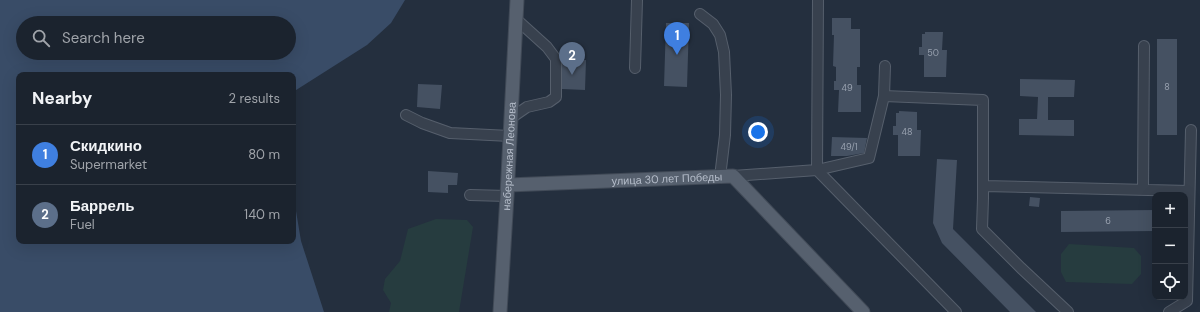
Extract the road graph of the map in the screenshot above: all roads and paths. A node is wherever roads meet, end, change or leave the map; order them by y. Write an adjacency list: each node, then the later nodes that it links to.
1 (517, 0): 5 (main road, набережная Леонова)
2 (637, 0): 8 (street)
3 (818, 0): 14 (street)
4 (700, 14): 15 (street)
5 (516, 19): 11 (main road, набережная Леонова); 11 (street)
6 (1144, 46): 18 (street)
7 (885, 66): 9 (street)
8 (635, 68)
9 (884, 96): 14 (street); 16 (street)
10 (406, 115): 13 (street)
11 (511, 118): 13 (main road, набережная Леонова)
12 (1191, 130): 19 (street)
13 (510, 136): 17 (main road, набережная Леонова)
14 (817, 170): 15 (street); 23 (street)
15 (726, 176): 17 (main road, улица 30 лет Победы); 22 (main road, улица 30 лет Победы)
16 (983, 186): 18 (street); 24 (street)
17 (507, 190): 20 (street); 21 (main road, набережная Леонова)
18 (1143, 190): 19 (street)
19 (1189, 191): 25 (street)
20 (470, 195)
21 (500, 312)
22 (863, 312)
23 (956, 312)
24 (1068, 312)
25 (1169, 312)

